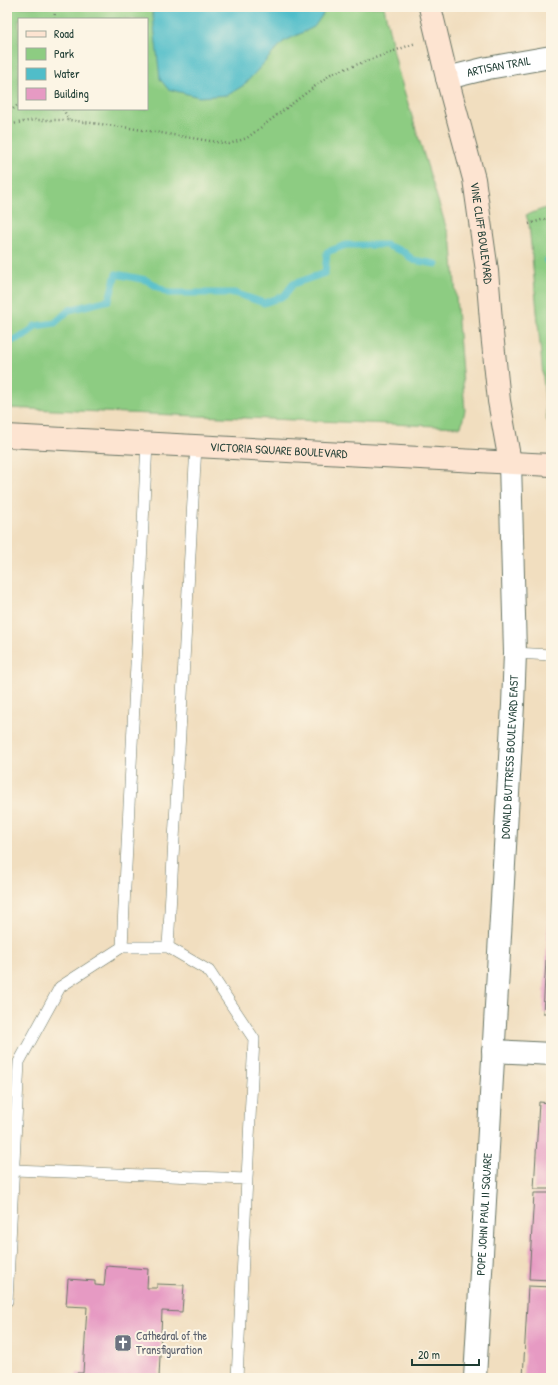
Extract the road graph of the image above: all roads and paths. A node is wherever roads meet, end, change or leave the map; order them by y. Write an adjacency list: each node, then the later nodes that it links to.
1 (56, 7): 3 (path)
2 (430, 7): 4 (street, VINE CLIFF BOULEVARD)
3 (54, 18)
4 (437, 36): 6 (street, VINE CLIFF BOULEVARD); 10 (path)
5 (551, 57): 6 (street, ARTISAN TRAIL)
6 (447, 78): 17 (street, VINE CLIFF BOULEVARD)
7 (18, 105): 9 (path)
8 (63, 110): 10 (path)
9 (7, 114)
10 (68, 120): 11 (path)
11 (7, 125)
12 (551, 217): 13 (path)
13 (529, 224)
14 (7, 436): 15 (street, VICTORIA SQUARE BOULEVARD)
15 (147, 443): 16 (street, VICTORIA SQUARE BOULEVARD); 21 (lane)
16 (196, 446): 17 (street, VICTORIA SQUARE BOULEVARD); 22 (lane)
17 (510, 462): 18 (street, VICTORIA SQUARE BOULEVARD); 19 (street, DONALD BUTTRESS BOULEVARD EAST)
18 (551, 465)
19 (515, 653): 20 (lane); 23 (street, DONALD BUTTRESS BOULEVARD EAST)
20 (551, 655)
21 (122, 947): 22 (lane); 25 (lane)
22 (168, 947): 26 (lane)
23 (493, 1051): 24 (street); 29 (street, POPE JOHN PAUL II SQUARE)
24 (551, 1054)
25 (14, 1170): 26 (lane); 27 (lane)
26 (247, 1179): 28 (lane)
27 (7, 1302)
28 (238, 1378)
29 (475, 1378)

